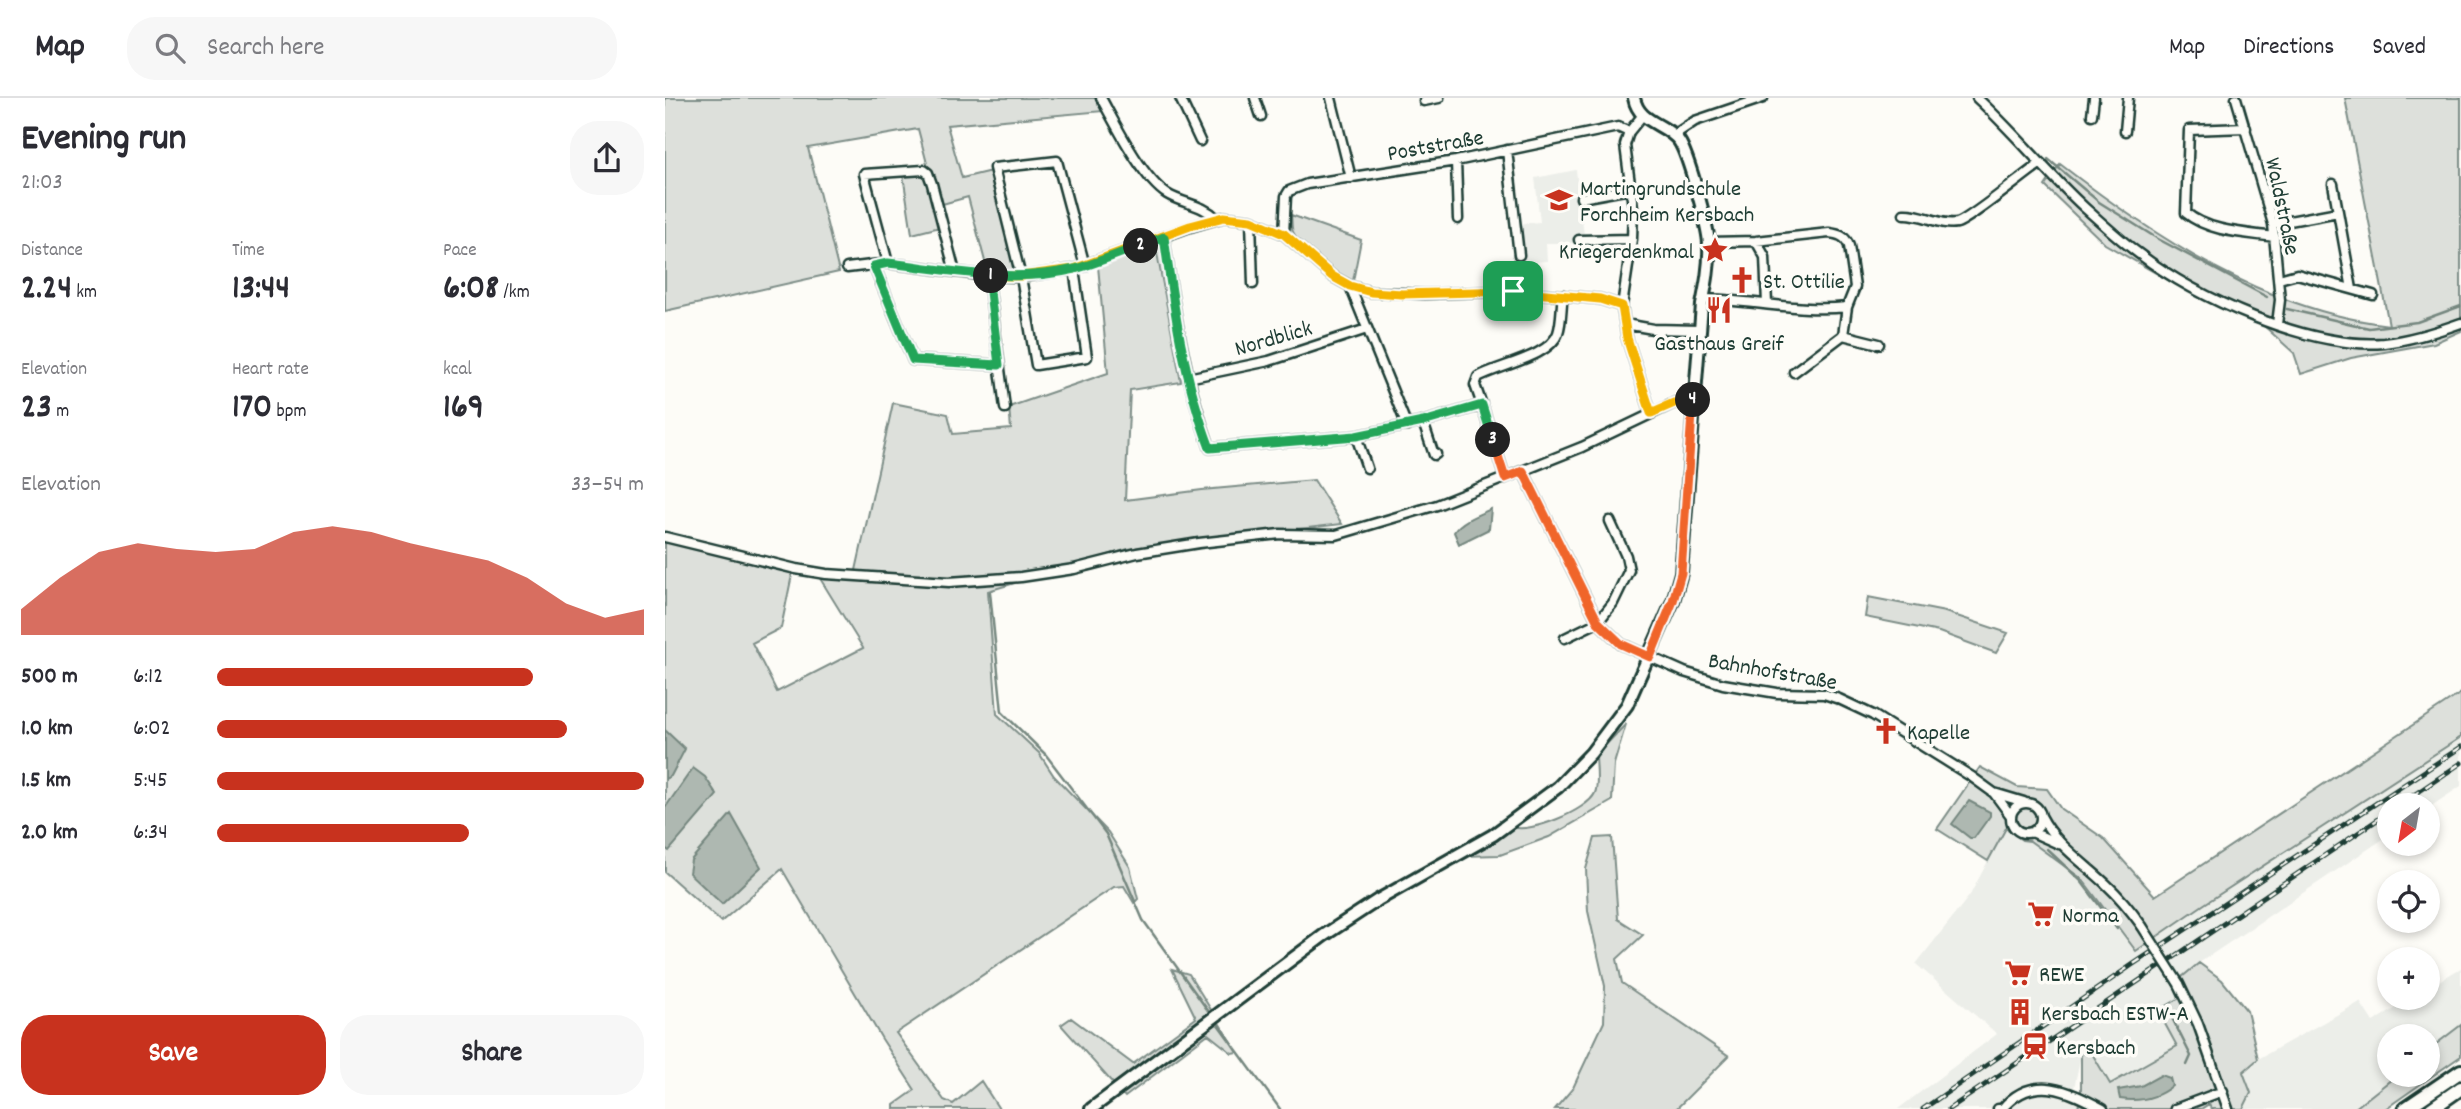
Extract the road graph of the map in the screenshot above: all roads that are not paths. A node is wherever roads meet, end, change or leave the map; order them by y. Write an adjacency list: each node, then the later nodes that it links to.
1 (1101, 98): 30 (street)
2 (1180, 98): 20 (street)
3 (1255, 98): 14 (street)
4 (1331, 98): 24 (street)
5 (1439, 98): 12 (street)
6 (1634, 98): 15 (main road)
7 (1763, 98): 19 (street)
8 (1977, 98): 23 (street)
9 (2094, 98): 13 (street)
10 (2128, 98): 17 (street)
11 (2236, 98): 16 (street, Waldstraße)
12 (1424, 101)
13 (2092, 115)
14 (1261, 116)
15 (1642, 116): 18 (street); 19 (main road)
16 (2246, 128): 33 (street, Waldstraße); 36 (street)
17 (2125, 131)
18 (1629, 132): 21 (street, Poststraße); 26 (street)
19 (1674, 135): 40 (main road)
20 (1200, 141)
21 (1507, 150): 22 (street, Poststraße); 41 (street)
22 (1456, 161): 24 (street, Poststraße); 31 (street)
23 (2041, 163): 29 (street); 62 (street)
24 (1351, 178): 34 (street, Poststraße)
25 (2333, 184): 28 (street)
26 (1630, 189): 27 (street); 37 (street)
27 (1581, 198)
28 (2338, 212): 33 (street); 53 (street)
29 (1904, 214)
30 (1216, 218): 32 (street); 35 (street)
31 (1458, 219)
32 (1251, 220): 34 (street); 51 (street)
33 (2273, 224): 36 (street, Waldstraße)
34 (1284, 234): 52 (street)
35 (1164, 237): 44 (street); 69 (street)
36 (2275, 237): 50 (street, Waldstraße)
37 (1632, 239): 38 (street); 58 (street)
38 (1579, 240)
39 (1756, 241): 40 (street); 57 (street); 59 (street)
40 (1709, 242): 56 (main road)
41 (1518, 255)
42 (888, 263): 43 (street); 47 (street); 47 (street)
43 (874, 266): 45 (street); 67 (street)
44 (1085, 266): 46 (street); 49 (street)
45 (846, 268)
46 (1074, 269): 49 (street); 49 (street)
47 (955, 272): 48 (street)
48 (988, 276): 49 (street); 67 (street)
49 (1021, 276)
50 (2279, 279): 53 (street); 62 (street, Waldstraße)
51 (1253, 284)
52 (1350, 286): 54 (street); 63 (street)
53 (2352, 289): 55 (street)
54 (1563, 295): 58 (street); 71 (street)
55 (2373, 295)
56 (1703, 299): 57 (street); 64 (main road)
57 (1767, 304): 59 (street)
58 (1622, 306): 61 (street)
59 (1847, 307): 65 (street)
60 (2461, 323): 62 (street)
61 (1625, 324): 64 (street); 73 (street)
62 (2277, 324)
63 (1367, 329): 69 (street, Nordblick); 75 (street)
64 (1700, 330): 70 (main road)
65 (1843, 335): 66 (street); 68 (street)
66 (1878, 344)
67 (999, 365): 72 (street)
68 (1794, 372)
69 (1188, 378): 76 (street)
70 (1695, 400): 73 (street); 85 (main road)
71 (1482, 405): 74 (street); 80 (street)
72 (1005, 408)
73 (1651, 413): 79 (street)
74 (1423, 422): 75 (street); 77 (street)
75 (1407, 426): 76 (street)
76 (1356, 436): 78 (street)
77 (1436, 454)
78 (1367, 468)
79 (1523, 471): 80 (street); 83 (street)
80 (1505, 478): 82 (street)
81 (1610, 521): 83 (street)
82 (665, 537)
83 (1598, 622): 84 (street); 85 (street, Bahnhofstraße)
84 (1565, 638)
85 (1652, 653): 86 (street, Bahnhofstraße); 95 (main road)
86 (1994, 793): 87 (street); 88 (street)
87 (2026, 803): 88 (street); 89 (street)
88 (2011, 816): 90 (street)
89 (2042, 816): 90 (street); 91 (street)
90 (2032, 832): 91 (street)
91 (2062, 845): 94 (street, bridge)
92 (2461, 1071): 100 (highway)
93 (2461, 1088): 101 (highway)
94 (2223, 1091): 98 (street); 99 (street)
95 (1091, 1109)
96 (2001, 1109): 97 (street)
97 (2103, 1109)
98 (2175, 1109)
99 (2228, 1109)
100 (2405, 1109)
101 (2431, 1109)

